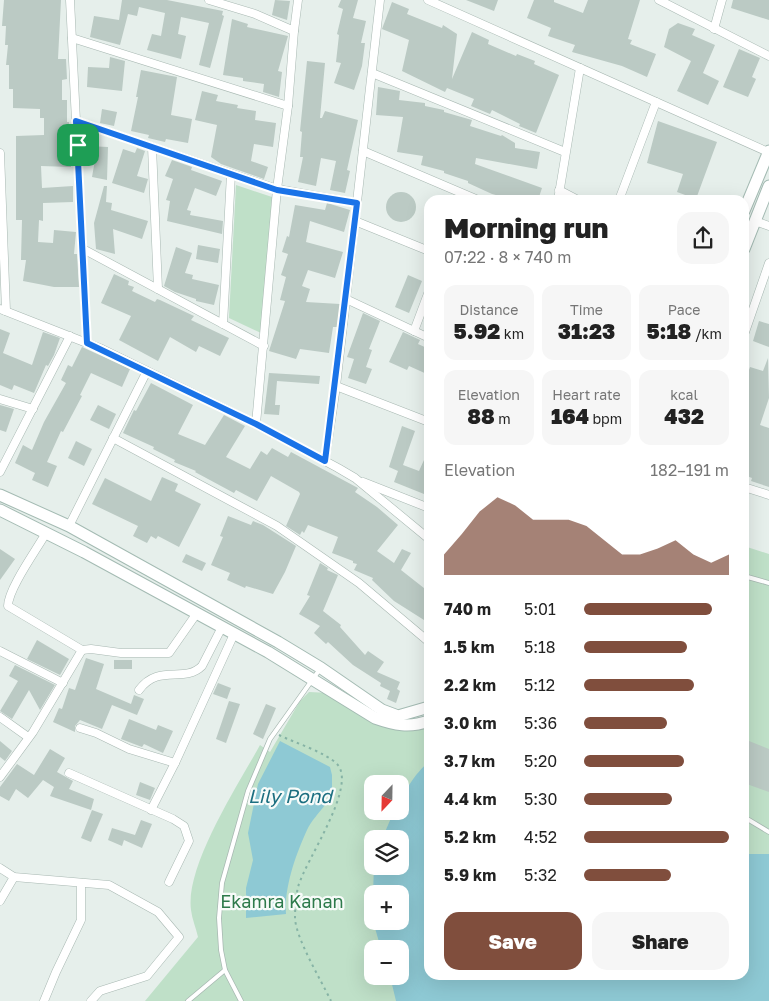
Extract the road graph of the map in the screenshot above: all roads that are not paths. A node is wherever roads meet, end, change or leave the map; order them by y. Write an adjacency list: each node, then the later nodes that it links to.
1 (70, 0): 10 (street)
2 (209, 0): 9 (street)
3 (298, 0): 9 (street)
4 (380, 0): 13 (street)
5 (428, 0): 12 (street)
6 (659, 0): 8 (street)
7 (722, 0): 8 (street)
8 (714, 28): 11 (street)
9 (294, 31): 15 (street)
10 (72, 38): 15 (street); 16 (street)
11 (769, 56)
12 (580, 68): 14 (street); 19 (street)
13 (372, 73): 18 (street); 19 (street)
14 (656, 102): 20 (street); 30 (street)
15 (288, 106): 25 (street)
16 (76, 121): 17 (street); 38 (street)
17 (152, 147): 22 (street); 41 (street)
18 (363, 151): 27 (street); 32 (street)
19 (565, 152): 26 (street)
20 (769, 152): 23 (street)
21 (0, 153): 33 (street)
22 (230, 174): 25 (street); 46 (street)
23 (758, 178): 24 (street); 31 (street)
24 (769, 185): 35 (street)
25 (277, 190): 32 (street); 51 (street)
26 (559, 190): 28 (street); 29 (street)
27 (466, 195)
28 (558, 195)
29 (568, 195)
30 (621, 195)
31 (749, 199)
32 (357, 203): 34 (street)
33 (1, 216): 44 (street)
34 (355, 221): 39 (street); 42 (street)
35 (755, 221): 36 (street); 37 (street)
36 (769, 226)
37 (749, 236)
38 (83, 249): 41 (street); 50 (street)
39 (424, 249)
40 (769, 263): 45 (street)
41 (158, 289): 46 (street)
42 (346, 299): 47 (street); 53 (street)
43 (424, 304): 47 (street)
44 (3, 310): 48 (street)
45 (749, 321)
46 (223, 324): 51 (street)
47 (414, 331): 49 (street)
48 (70, 336): 50 (street); 55 (street)
49 (424, 336)
50 (87, 343): 52 (street)
51 (264, 346): 57 (street)
52 (147, 371): 57 (street); 58 (street)
53 (336, 386): 56 (street); 59 (street)
54 (0, 399): 55 (street)
55 (33, 409): 60 (street)
56 (424, 420)
57 (256, 424): 59 (street)
58 (113, 438): 67 (street); 75 (street)
59 (325, 461): 61 (street)
60 (0, 472)
61 (355, 478): 65 (street); 69 (street)
62 (749, 489): 64 (street)
63 (0, 494): 67 (street)
64 (769, 495)
65 (424, 506)
66 (0, 510): 68 (street)
67 (69, 526): 78 (street)
68 (46, 533): 72 (street); 76 (street)
69 (424, 535)
70 (749, 577): 71 (lane)
71 (769, 583)
72 (196, 613): 73 (street); 76 (street)
73 (222, 627): 74 (street); 81 (street)
74 (234, 634): 79 (street); 87 (street)
75 (424, 638)
76 (82, 650): 80 (street)
77 (0, 651): 80 (street)
78 (321, 668): 79 (lane); 82 (street)
79 (312, 680): 84 (street); 98 (lane)
80 (62, 683): 86 (street)
81 (139, 690)
82 (424, 709)
83 (0, 717): 86 (street)
84 (424, 722)
85 (80, 728): 87 (street)
86 (28, 737): 89 (street)
87 (175, 763): 90 (street)
88 (69, 773): 90 (street)
89 (0, 777)
90 (151, 810): 95 (street)
91 (749, 820): 92 (lane)
92 (769, 832)
93 (0, 868): 94 (street)
94 (14, 877): 96 (street); 97 (street)
95 (169, 882)
96 (81, 883): 99 (street); 100 (street)
97 (0, 901)
98 (225, 970): 101 (lane); 102 (lane)
99 (44, 1001)
100 (91, 1001)
101 (188, 1001)
102 (241, 1001)

